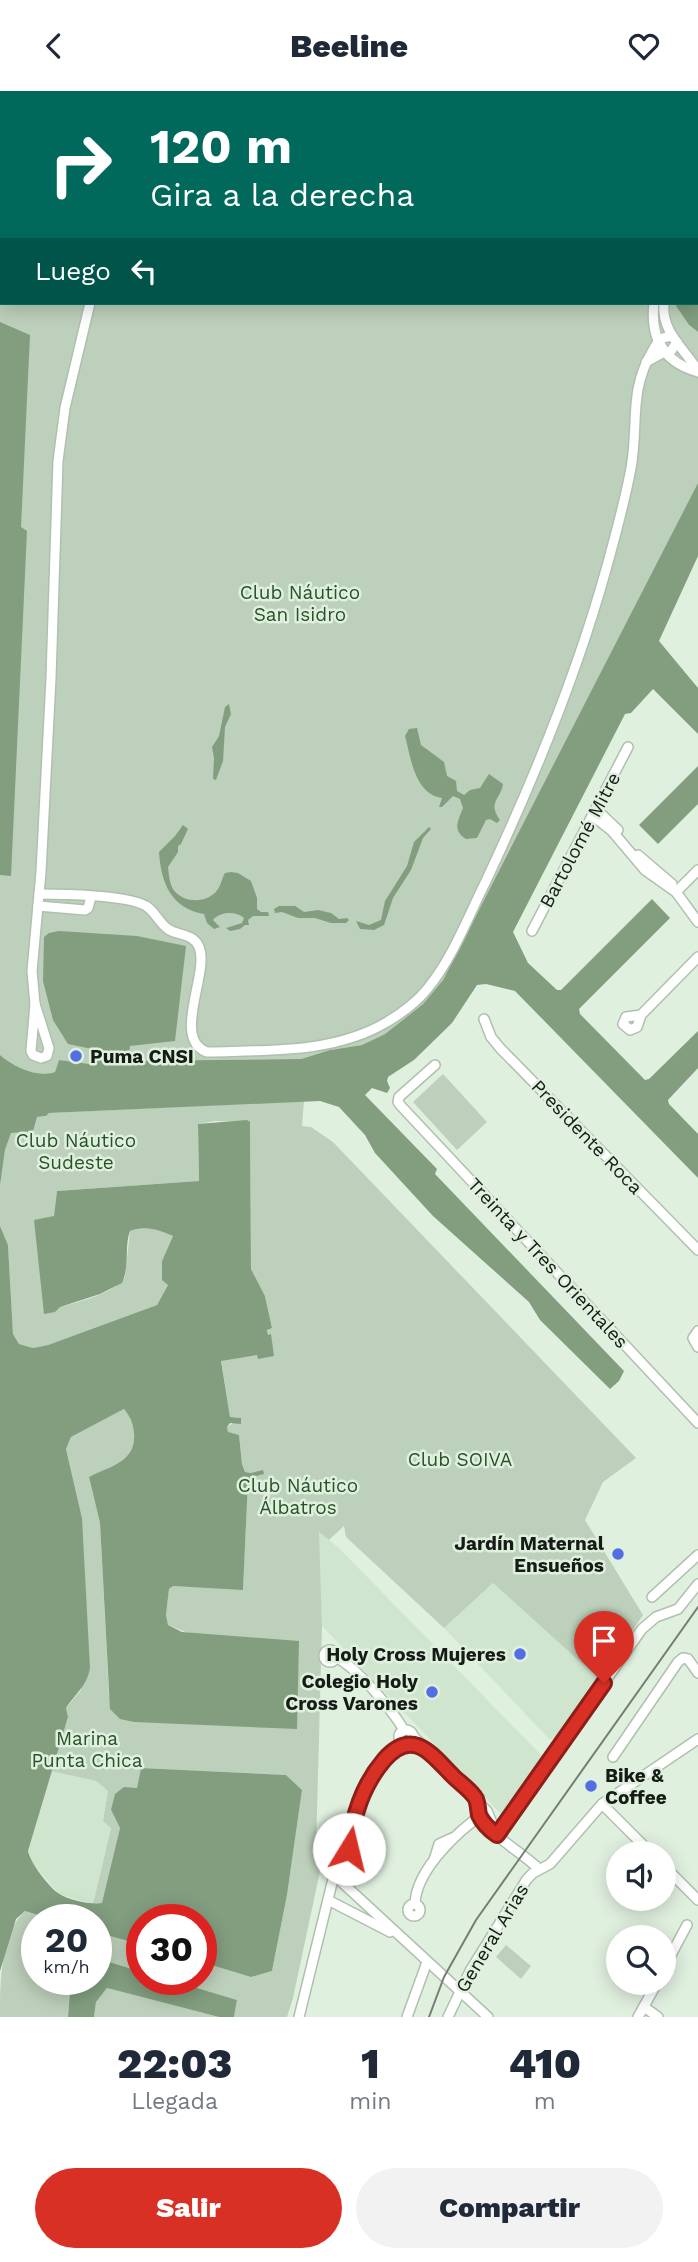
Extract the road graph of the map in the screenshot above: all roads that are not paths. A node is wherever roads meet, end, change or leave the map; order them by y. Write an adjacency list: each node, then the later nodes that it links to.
1 (90, 305): 13 (street)
2 (654, 305): 5 (street)
3 (664, 305): 4 (street)
4 (675, 340): 5 (street); 6 (street); 8 (street)
5 (658, 341): 6 (street); 7 (street)
6 (664, 352): 7 (street); 8 (street)
7 (646, 362): 14 (street)
8 (698, 371)
9 (628, 747): 10 (street, Bartolomé Mitre)
10 (594, 812): 12 (street); 18 (street, Bartolomé Mitre)
11 (698, 870): 12 (street)
12 (677, 891): 16 (street); 17 (street)
13 (39, 894): 14 (street); 15 (street)
14 (91, 897): 15 (street)
15 (38, 907): 20 (street)
16 (698, 915)
17 (698, 922)
18 (532, 932)
19 (698, 957): 21 (street)
20 (35, 1004): 20 (street)
21 (637, 1018)
22 (484, 1019): 24 (street, Presidente Roca)
23 (435, 1065): 27 (street, Treinta y Tres Orientales)
24 (698, 1251)
25 (698, 1331): 26 (street)
26 (698, 1347)
27 (698, 1423)
28 (698, 1555): 30 (street)
29 (698, 1584): 38 (street)
30 (652, 1597)
31 (336, 1657): 34 (street)
32 (698, 1673): 35 (street)
33 (698, 1739): 36 (street, General Arias)
34 (409, 1742): 37 (street); 40 (street)
35 (612, 1757)
36 (602, 1804): 39 (street); 41 (street, General Arias)
37 (486, 1818): 38 (street); 45 (street)
38 (497, 1835): 41 (street)
39 (639, 1841)
40 (349, 1849)
41 (539, 1869): 50 (street, General Arias)
42 (676, 1878): 44 (street)
43 (328, 1900): 47 (street); 47 (street); 53 (street)
44 (698, 1900)
45 (415, 1904)
46 (687, 1925): 48 (street)
47 (401, 1938): 49 (street)
48 (676, 1946)
49 (427, 1962): 50 (street); 54 (street)
50 (460, 1989): 55 (street, General Arias); 56 (street)
51 (650, 1995): 52 (street)
52 (644, 2007): 57 (street); 58 (street)
53 (299, 2017)
54 (407, 2017)
55 (448, 2017)
56 (488, 2017)
57 (638, 2017)
58 (657, 2017)

